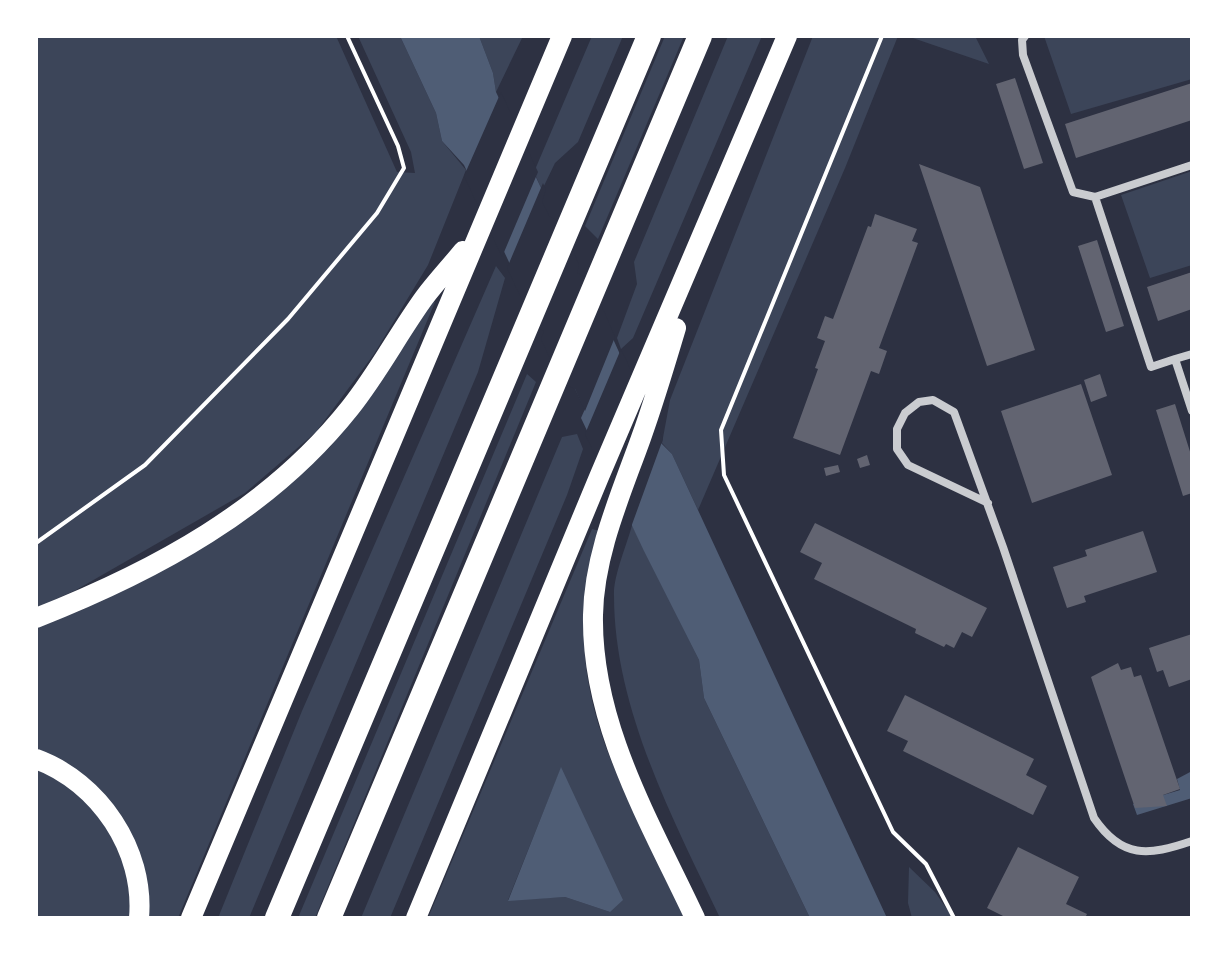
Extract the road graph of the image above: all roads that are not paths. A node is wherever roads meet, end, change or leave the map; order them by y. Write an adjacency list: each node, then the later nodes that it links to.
1 (562, 36): 8 (highway)
2 (649, 36): 19 (highway)
3 (700, 36): 20 (highway)
4 (787, 36): 9 (highway)
5 (1025, 36): 7 (street)
6 (1192, 165): 7 (street)
7 (1095, 197): 11 (street)
8 (480, 229): 14 (highway); 18 (highway)
9 (702, 240): 21 (highway); 22 (highway)
10 (1192, 354): 11 (street)
11 (1175, 359): 12 (street)
12 (1192, 411)
13 (988, 503): 13 (street); 16 (street)
14 (36, 618)
15 (36, 759): 17 (highway)
16 (1192, 841)
17 (139, 918)
18 (191, 918)
19 (277, 918)
20 (329, 918)
21 (416, 918)
22 (695, 918)

